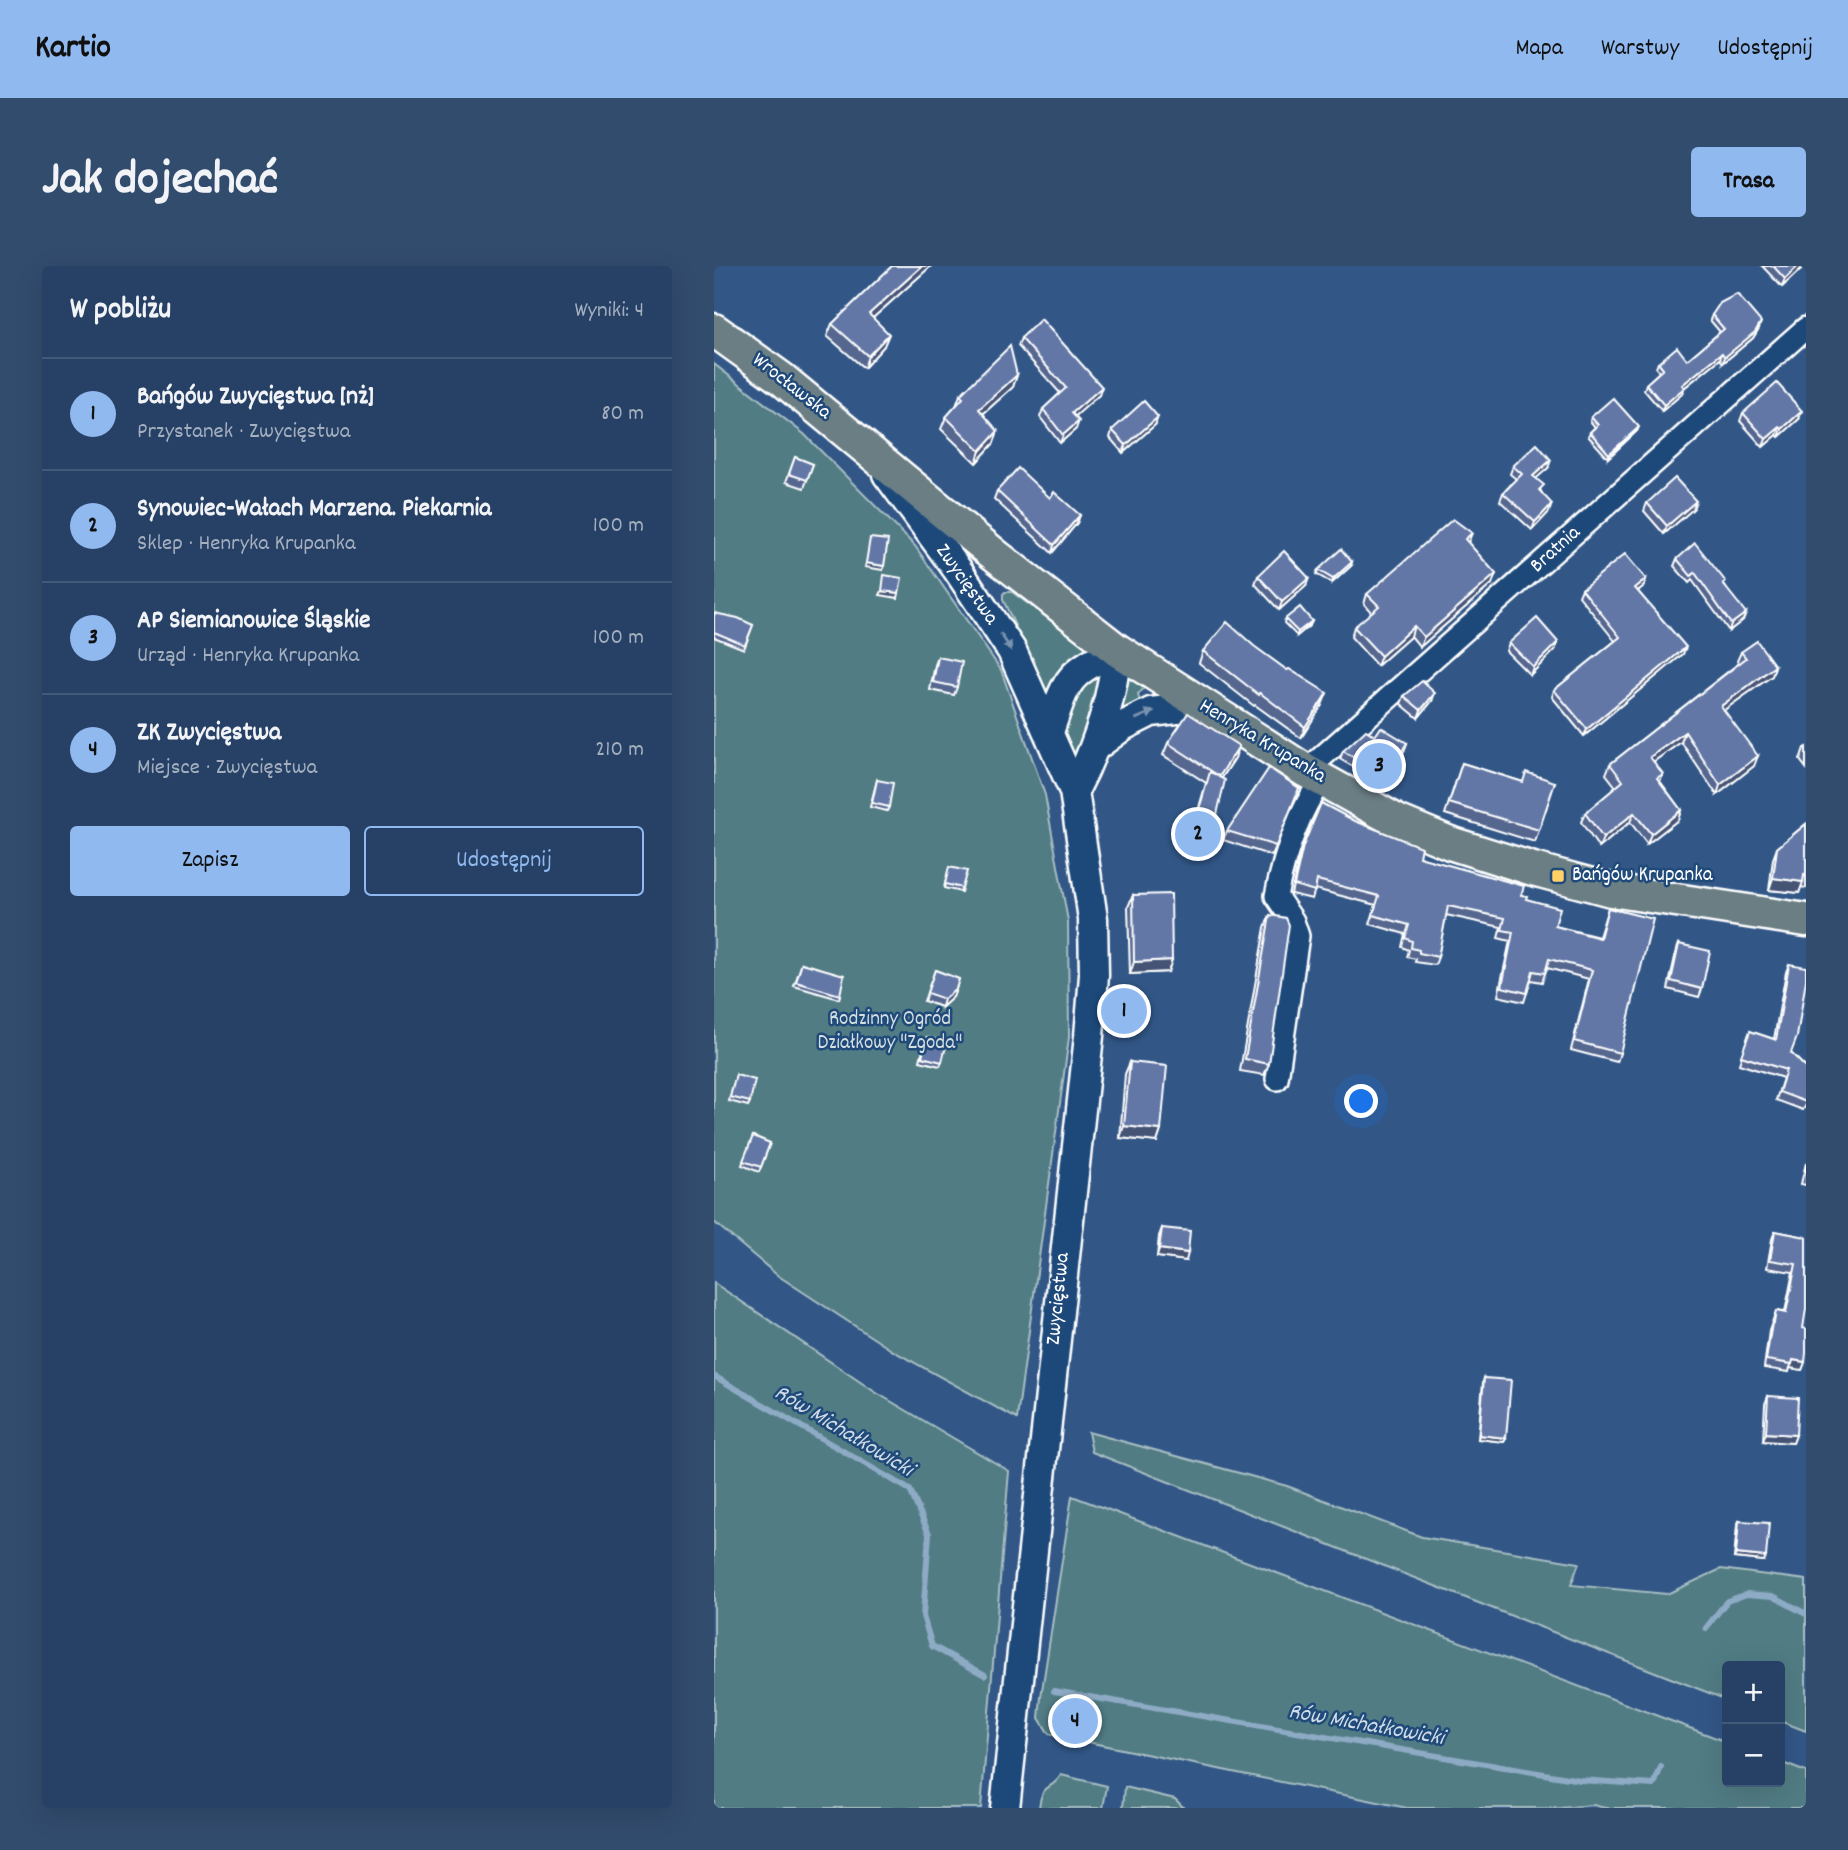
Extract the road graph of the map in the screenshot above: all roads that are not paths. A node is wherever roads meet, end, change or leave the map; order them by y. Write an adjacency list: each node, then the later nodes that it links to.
1 (1806, 328): 8 (street, Bratnia)
2 (714, 330): 3 (main road, Wrocławska)
3 (866, 447): 4 (main road, Henryka Krupanka); 6 (main road, Zwycięstwa, one-way to 6)
4 (1117, 650): 5 (main road, Henryka Krupanka); 6 (main road); 7 (main road)
5 (1202, 706): 7 (main road, one-way to 5); 8 (main road, Henryka Krupanka)
6 (1049, 732): 9 (main road, Zwycięstwa)
7 (1096, 746): 9 (main road)
8 (1314, 775): 10 (main road, Henryka Krupanka); 11 (street, Bratnia)
9 (1074, 791): 12 (main road, Zwycięstwa)
10 (1806, 920)
11 (1277, 1079)
12 (1004, 1808)

